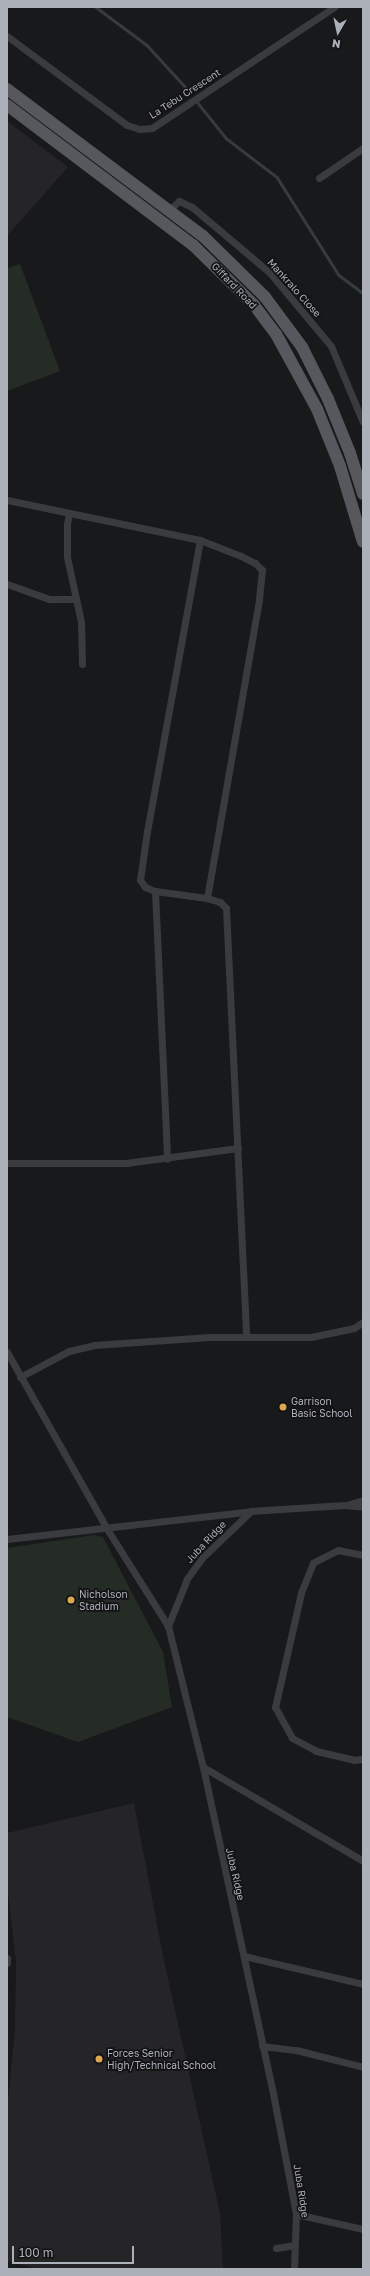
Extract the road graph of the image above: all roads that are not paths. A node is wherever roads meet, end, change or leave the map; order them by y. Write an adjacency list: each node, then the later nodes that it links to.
1 (334, 7): 2 (street, La Tebu Crescent)
2 (7, 36)
3 (7, 89): 7 (main road, Giffard Road)
4 (7, 105): 13 (main road, Giffard Road)
5 (363, 148): 6 (street)
6 (319, 178)
7 (169, 210): 8 (street, Mankralo Close); 9 (main road, Giffard Road)
8 (363, 422)
9 (363, 494)
10 (7, 500): 11 (street)
11 (69, 513): 12 (street); 15 (street)
12 (200, 540): 17 (street); 18 (street)
13 (363, 542)
14 (7, 584): 15 (street)
15 (76, 599): 16 (street)
16 (82, 664)
17 (155, 892): 18 (street); 20 (street)
18 (208, 898): 19 (street)
19 (238, 1148): 20 (street); 23 (street)
20 (167, 1159): 21 (street)
21 (7, 1163)
22 (363, 1322): 23 (street)
23 (246, 1336): 25 (street)
24 (7, 1352): 25 (street)
25 (20, 1377): 30 (street)
26 (363, 1500): 27 (street)
27 (345, 1505): 28 (street); 29 (street)
28 (363, 1507)
29 (250, 1511): 30 (street); 33 (street, Juba Ridge)
30 (107, 1529): 31 (street); 33 (street)
31 (7, 1539)
32 (363, 1555): 34 (street)
33 (168, 1626): 35 (street, Juba Ridge)
34 (363, 1759)
35 (203, 1767): 36 (street); 37 (street, Juba Ridge)
36 (363, 1861)
37 (244, 1956): 40 (street); 41 (street, Juba Ridge)
38 (7, 1958): 39 (street)
39 (7, 1963)
40 (363, 1984)
41 (262, 2046): 42 (street); 43 (street, Juba Ridge)
42 (363, 2067)
43 (296, 2214): 44 (street); 45 (street, Juba Ridge)
44 (363, 2229)
45 (295, 2244): 46 (street); 47 (street, Juba Ridge)
46 (276, 2248)
47 (294, 2269)

